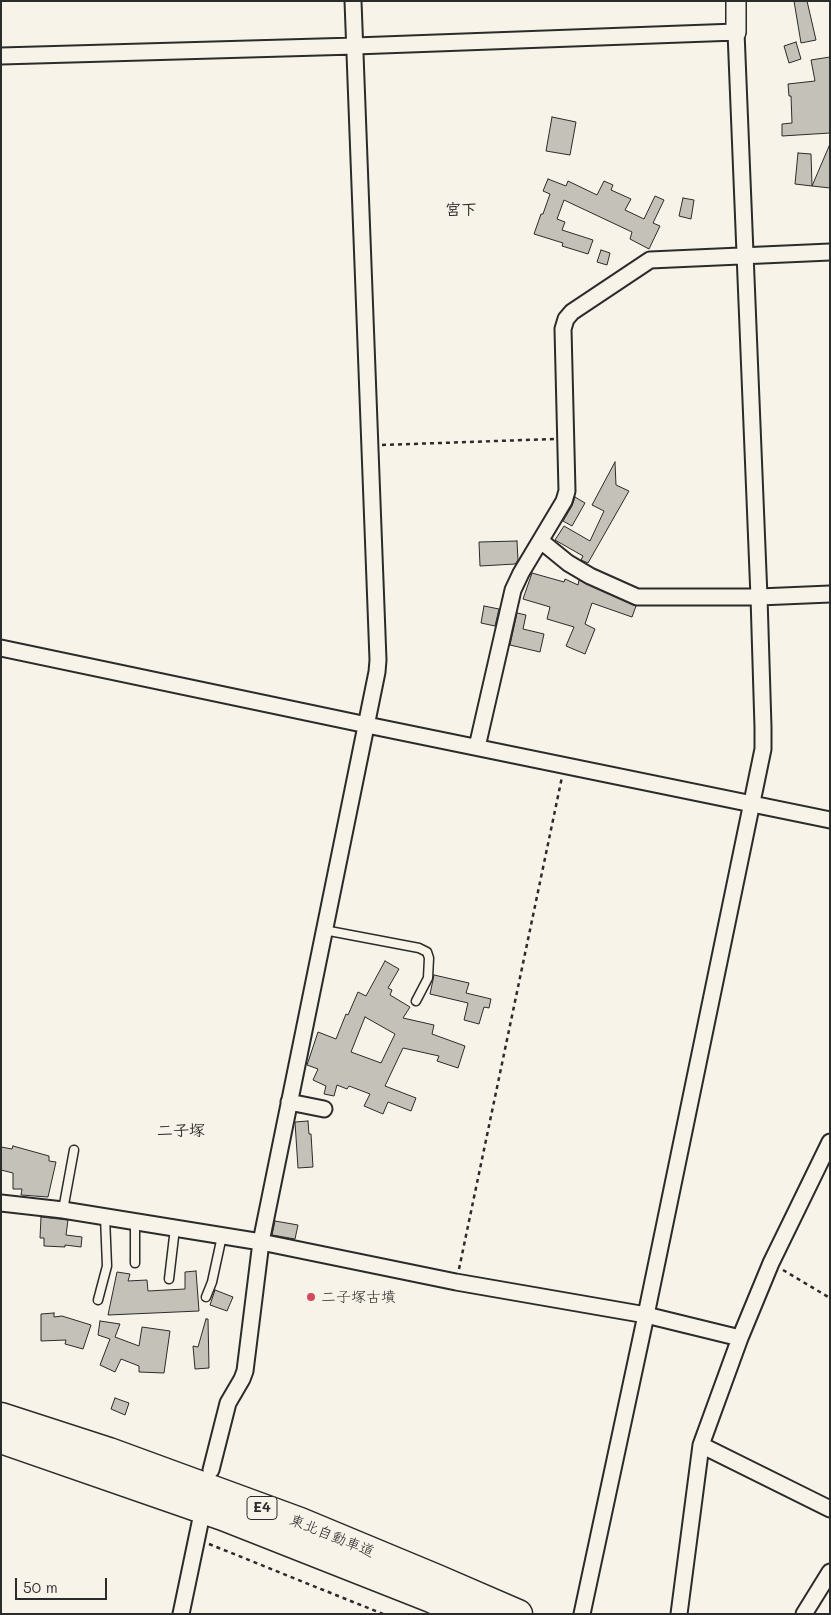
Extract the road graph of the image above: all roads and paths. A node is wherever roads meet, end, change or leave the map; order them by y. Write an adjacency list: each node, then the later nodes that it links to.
1 (353, 1): 4 (street)
2 (736, 1): 3 (street)
3 (736, 32): 4 (street); 7 (street)
4 (355, 46): 5 (street); 9 (street)
5 (1, 56)
6 (830, 252): 7 (street)
7 (744, 255): 8 (street); 12 (street)
8 (566, 439): 9 (path); 10 (street)
9 (370, 445): 14 (street)
10 (541, 541): 12 (street); 15 (street)
11 (830, 594): 12 (street)
12 (758, 597): 17 (street)
13 (1, 648): 14 (street)
14 (367, 725): 15 (street); 19 (street)
15 (477, 747): 16 (street)
16 (564, 766): 17 (street); 35 (path)
17 (751, 804): 18 (street); 39 (street)
18 (830, 820)
19 (324, 930): 20 (lane); 21 (street)
20 (416, 1001)
21 (289, 1102): 22 (street); 31 (street)
22 (324, 1109)
23 (830, 1142): 33 (street)
24 (74, 1150): 26 (lane)
25 (1, 1203): 26 (street)
26 (63, 1210): 27 (street)
27 (105, 1217): 28 (street); 38 (lane)
28 (135, 1222): 29 (street); 32 (lane)
29 (175, 1228): 30 (street); 34 (lane)
30 (222, 1236): 31 (street); 36 (lane)
31 (261, 1242): 35 (street); 44 (street)
32 (135, 1263)
33 (771, 1263): 37 (path); 40 (street)
34 (169, 1279)
35 (456, 1282): 39 (street)
36 (206, 1298)
37 (830, 1298)
38 (98, 1300)
39 (646, 1315): 40 (street); 49 (street)
40 (740, 1338): 43 (street)
41 (1, 1417): 53 (highway, 東北自動車道 / E4)
42 (1, 1439): 52 (highway, 東北自動車道 / E4)
43 (701, 1445): 45 (street); 54 (street)
44 (211, 1470)
45 (830, 1509)
46 (200, 1523): 47 (street)
47 (196, 1539): 50 (street); 51 (path)
48 (830, 1572): 55 (street)
49 (587, 1612)
50 (180, 1614)
51 (383, 1614)
52 (466, 1614)
53 (518, 1614)
54 (679, 1614)
55 (804, 1614)

